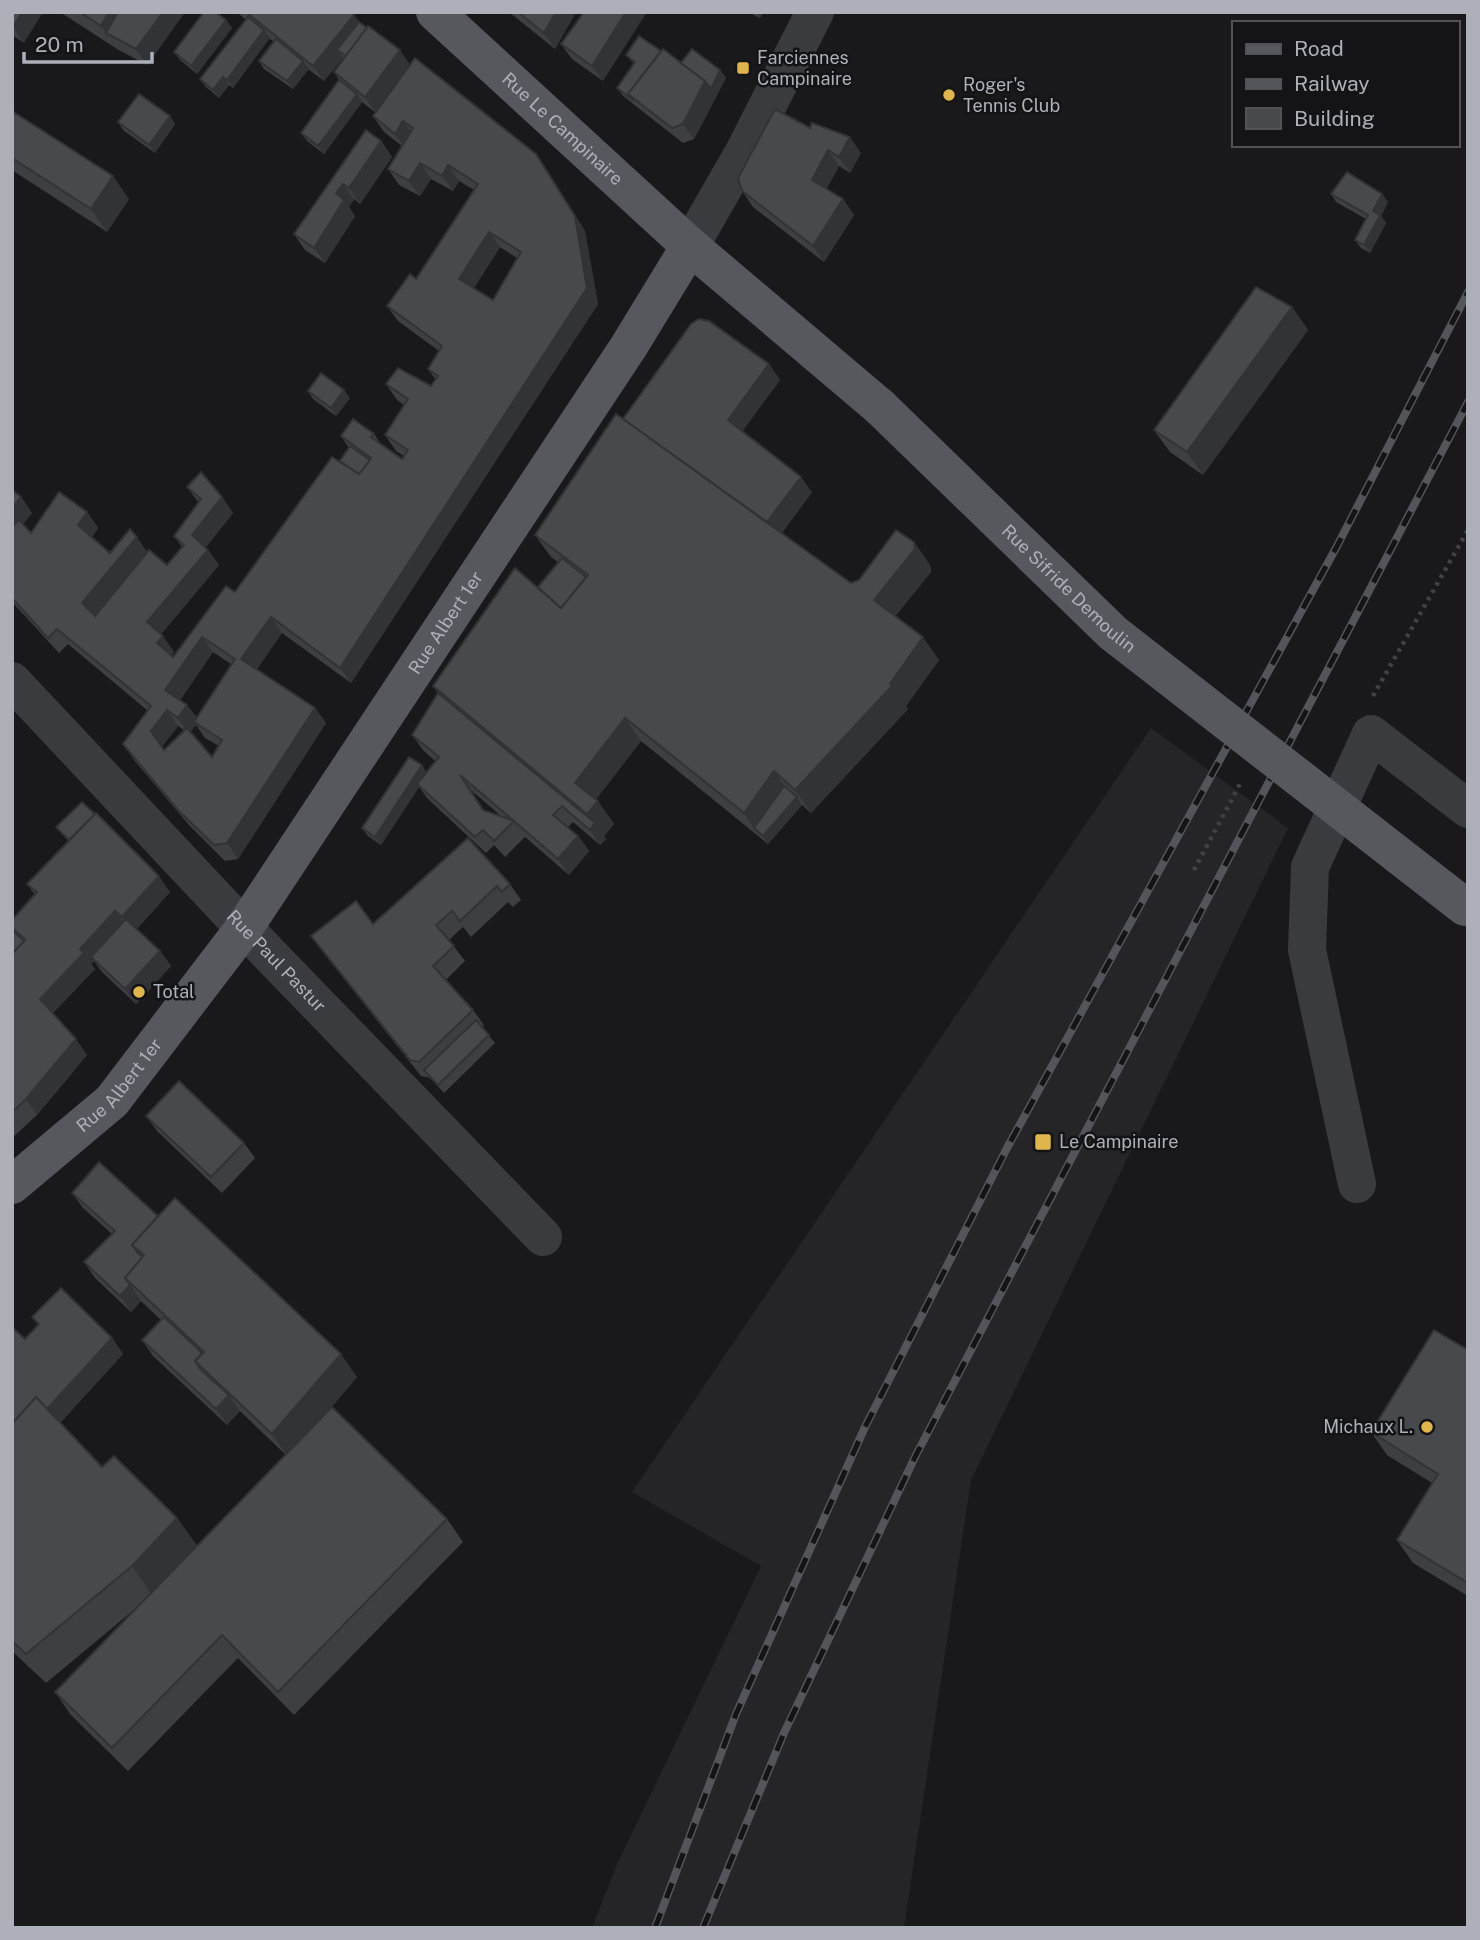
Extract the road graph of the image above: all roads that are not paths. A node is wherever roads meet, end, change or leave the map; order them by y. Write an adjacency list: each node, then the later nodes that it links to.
1 (435, 12): 3 (main road, Rue Le Campinaire)
2 (815, 12): 3 (street, Rue Albert 1er)
3 (690, 246): 6 (main road, Rue Sifride Demoulin, bridge); 7 (main road, Rue Albert 1er)
4 (12, 681): 7 (street, Rue Paul Pastur)
5 (1468, 809): 8 (street)
6 (1466, 908)
7 (244, 928): 9 (main road, Rue Albert 1er); 10 (street, Rue Paul Pastur)
8 (1357, 1184)
9 (12, 1185)
10 (543, 1237)

